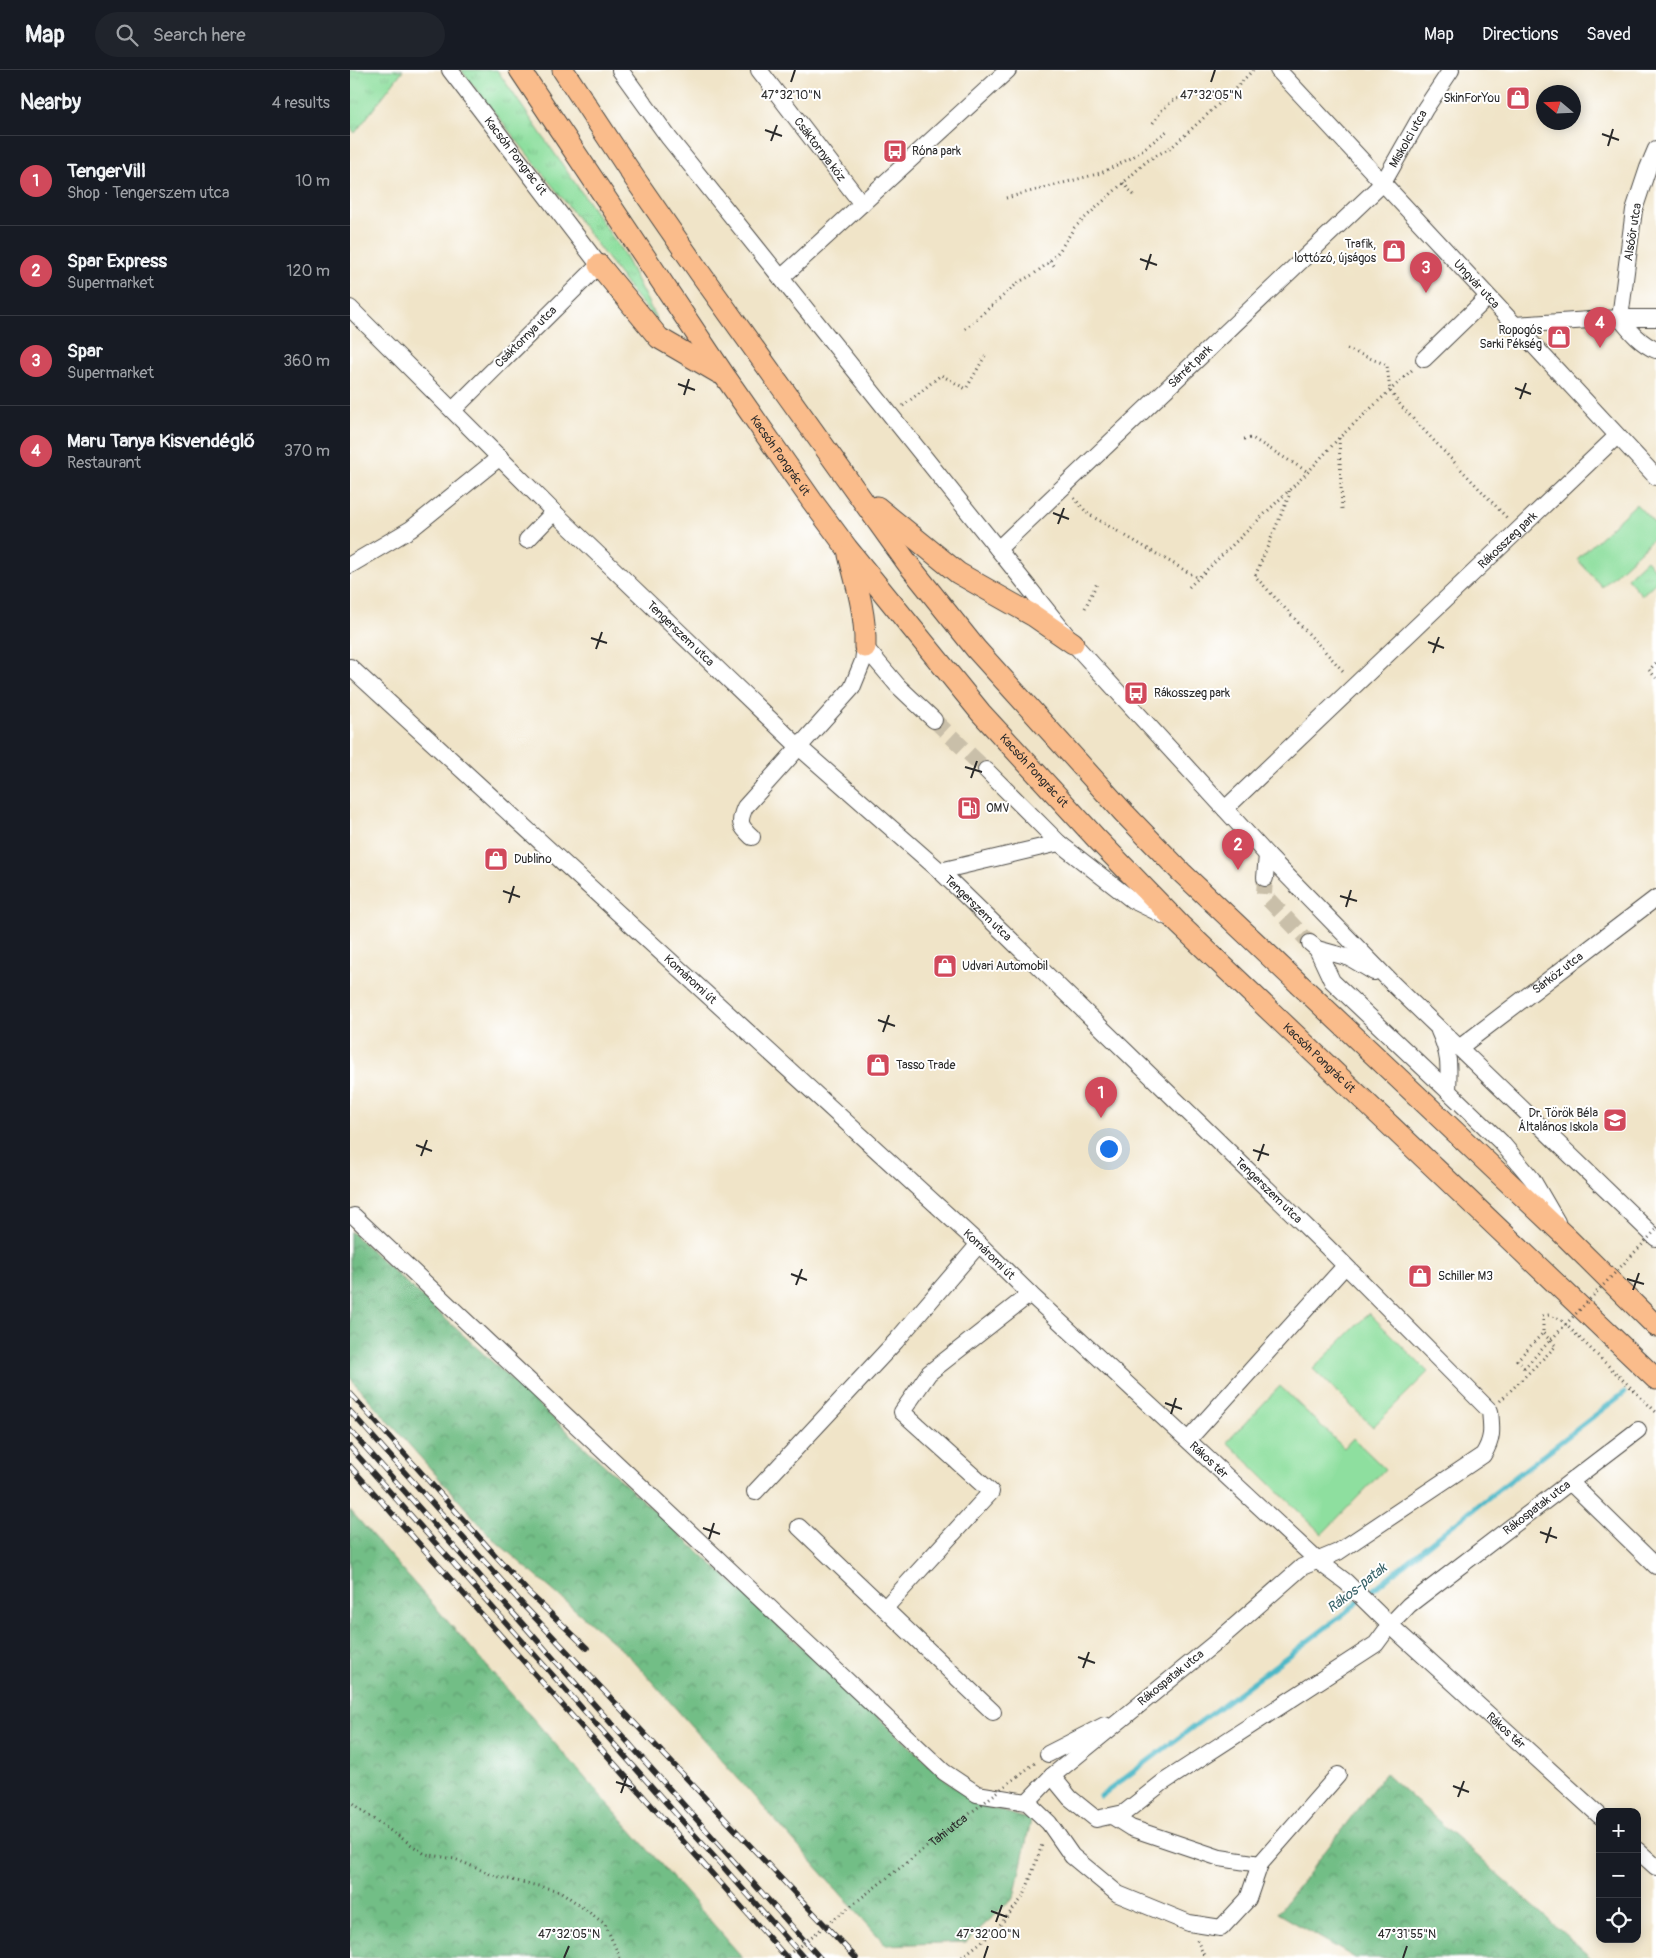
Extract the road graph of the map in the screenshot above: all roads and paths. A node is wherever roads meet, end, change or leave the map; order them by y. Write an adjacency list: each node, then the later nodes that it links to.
1 (450, 70): 20 (street, Kacsóh Pongrác út)
2 (520, 70): 33 (main road, Kacsóh Pongrác út)
3 (563, 70): 43 (main road)
4 (620, 70): 22 (street)
5 (759, 70): 18 (street, Csáktornya köz)
6 (1008, 70): 18 (street)
7 (1254, 70): 10 (path)
8 (1278, 70): 15 (street, Ungvár utca)
9 (1451, 70): 15 (street, Miskolci utca)
10 (1232, 92): 11 (path); 14 (path)
11 (1153, 123)
12 (1167, 131): 17 (path)
13 (1656, 148): 25 (street, Alsóőr utca)
14 (1123, 183): 16 (path); 19 (path)
15 (1383, 183): 23 (street, Ungvár utca); 44 (street, Sárrét park)
16 (1134, 195)
17 (1006, 198)
18 (862, 204): 22 (street)
19 (1050, 261): 21 (path); 28 (path)
20 (599, 265): 33 (main road); 35 (street, Csáktornya utca)
21 (1056, 268)
22 (781, 278): 36 (street)
23 (1488, 297): 27 (street, Ungvár utca); 32 (street)
24 (350, 308): 35 (street, Tengerszem utca)
25 (1620, 318): 26 (street); 27 (street); 30 (street)
26 (1656, 318)
27 (1515, 326): 37 (street, Ungvár utca)
28 (965, 329)
29 (1347, 349): 34 (path)
30 (1656, 350)
31 (985, 356): 36 (path)
32 (1424, 359): 34 (path)
33 (724, 375): 50 (main road, Kacsóh Pongrác út)
34 (1390, 391): 38 (path); 48 (path)
35 (453, 410): 40 (street, Tengerszem utca)
36 (891, 415): 51 (street)
37 (1616, 436): 42 (street, Ungvár utca); 48 (street, Rákosszeg park)
38 (1339, 438): 41 (path); 46 (path)
39 (1244, 439): 41 (path)
40 (500, 457): 47 (street, Tengerszem utca); 52 (street)
41 (1308, 472): 45 (path)
42 (1656, 476)
43 (852, 486): 57 (main road); 80 (main road)
44 (1064, 486): 51 (street, Sárrét park); 53 (path)
45 (1289, 490): 53 (path); 62 (path)
46 (1342, 509)
47 (554, 512): 49 (street); 64 (street, Tengerszem utca)
48 (1517, 531): 62 (street, Rákosszeg park)
49 (527, 540)
50 (847, 548): 58 (main road); 73 (main road, Kacsóh Pongrác út)
51 (998, 549): 57 (street)
52 (350, 565)
53 (1198, 578): 55 (path)
54 (1098, 581): 56 (path)
55 (1190, 586)
56 (1085, 608)
57 (1073, 643): 66 (street)
58 (865, 648): 63 (street); 64 (street)
59 (1656, 663): 61 (path)
60 (350, 667): 82 (street, Komáromi út)
61 (1656, 678)
62 (1356, 684): 66 (street, Rákosszeg park)
63 (934, 720)
64 (799, 746): 67 (street); 70 (street, Tengerszem utca)
65 (986, 770): 68 (street)
66 (1225, 809): 69 (street)
67 (752, 837)
68 (1059, 843): 70 (street); 73 (street)
69 (1267, 855): 71 (street); 74 (street)
70 (940, 871): 83 (street, Tengerszem utca)
71 (1265, 878)
72 (1656, 898): 76 (street, Sárköz utca)
73 (1180, 925): 87 (main road, Kacsóh Pongrác út)
74 (1394, 984): 75 (street); 77 (street)
75 (1437, 1026): 76 (street); 77 (street)
76 (1459, 1048): 81 (street)
77 (1448, 1091): 80 (street)
78 (354, 1216): 105 (street)
79 (1656, 1230): 86 (path, bridge)
80 (1566, 1237): 85 (main road)
81 (1656, 1238)
82 (980, 1244): 84 (street, Komáromi út); 93 (street)
83 (1345, 1266): 88 (street, Tengerszem utca); 91 (street)
84 (1030, 1294): 91 (street, Rákos tér); 97 (street)
85 (1656, 1326)
86 (1543, 1333): 88 (path); 89 (path)
87 (1656, 1379)
88 (1490, 1411): 95 (street)
89 (1656, 1412)
90 (1638, 1430): 92 (street, Rákospatak utca)
91 (1189, 1439): 95 (street, Rákos tér)
92 (1571, 1483): 96 (street); 98 (street, Rákospatak utca)
93 (755, 1492)
94 (799, 1526): 97 (street)
95 (1318, 1561): 98 (street, Rákos tér); 100 (street, Rákospatak utca)
96 (1656, 1566)
97 (885, 1608): 99 (street)
98 (1390, 1624): 106 (street, Rákos tér); 107 (street)
99 (993, 1712)
100 (1120, 1718): 101 (street); 103 (street, Rákospatak utca)
101 (1048, 1754): 114 (path, Tahi utca, bridge)
102 (1338, 1775): 110 (street)
103 (1052, 1776): 105 (street, Rákospatak utca); 107 (street)
104 (350, 1800): 113 (path)
105 (1027, 1802): 108 (street)
106 (1596, 1812)
107 (1112, 1816): 110 (street)
108 (1049, 1823): 110 (street); 112 (path)
109 (1640, 1853): 111 (street)
110 (1260, 1864)
111 (1656, 1868)
112 (962, 1957)
113 (620, 1958)
114 (784, 1958)

